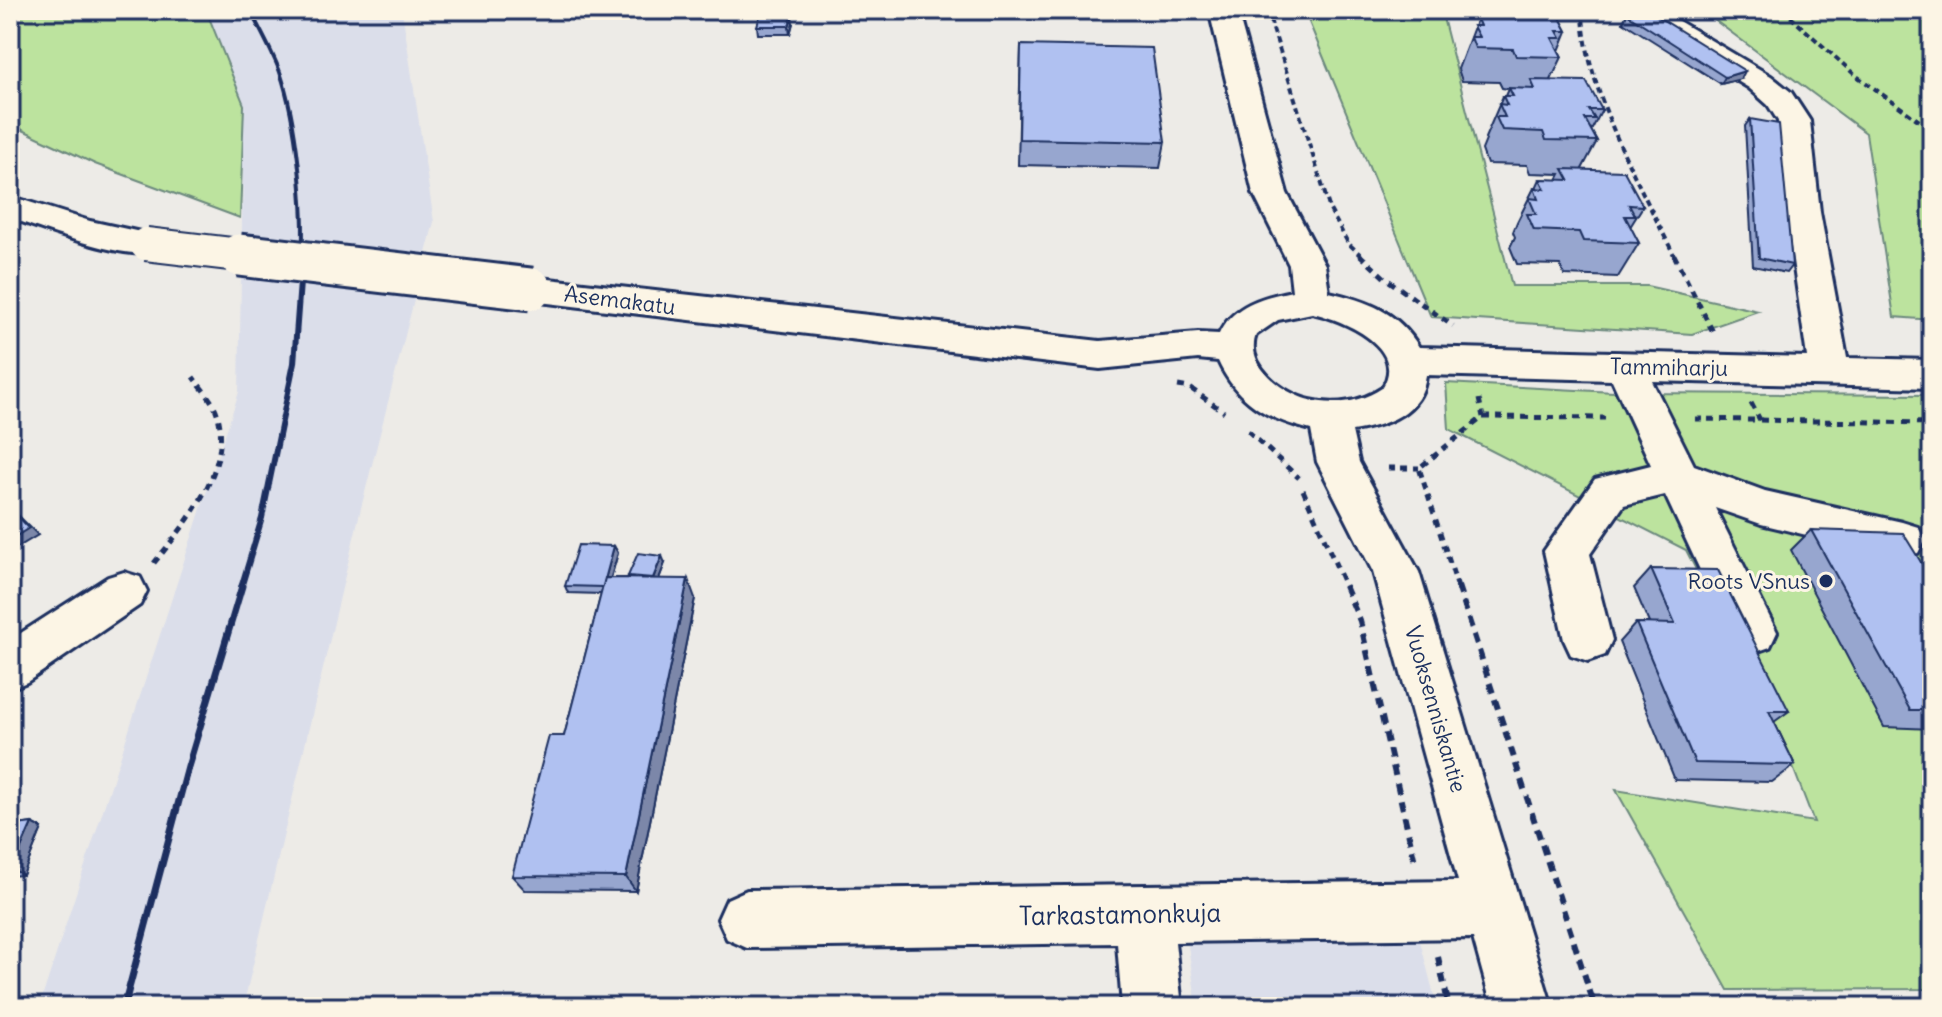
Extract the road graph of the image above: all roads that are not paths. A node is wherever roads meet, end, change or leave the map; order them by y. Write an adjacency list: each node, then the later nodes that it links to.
1 (1223, 10): 4 (street)
2 (1640, 10): 8 (street)
3 (10, 207): 5 (street, Asemakatu, bridge)
4 (1312, 301): 5 (street); 6 (street)
5 (1236, 348): 10 (street)
6 (1406, 361): 7 (street, Tammiharju); 10 (street)
7 (1625, 366): 8 (street, Tammiharju); 11 (street)
8 (1829, 370): 9 (street, Tammiharju)
9 (1932, 374)
10 (1329, 419): 17 (street, Vuoksenniskantie)
11 (1676, 476): 12 (street); 14 (street); 15 (street)
12 (1902, 540)
13 (124, 591): 16 (street)
14 (1753, 632)
15 (1588, 640)
16 (10, 667)
17 (1493, 909): 18 (street, Tarkastamonkuja); 21 (street, Vuoksenniskantie)
18 (1143, 913): 19 (street, Tarkastamonkuja); 20 (street)
19 (747, 919)
20 (1152, 1007)
21 (1522, 1007)

